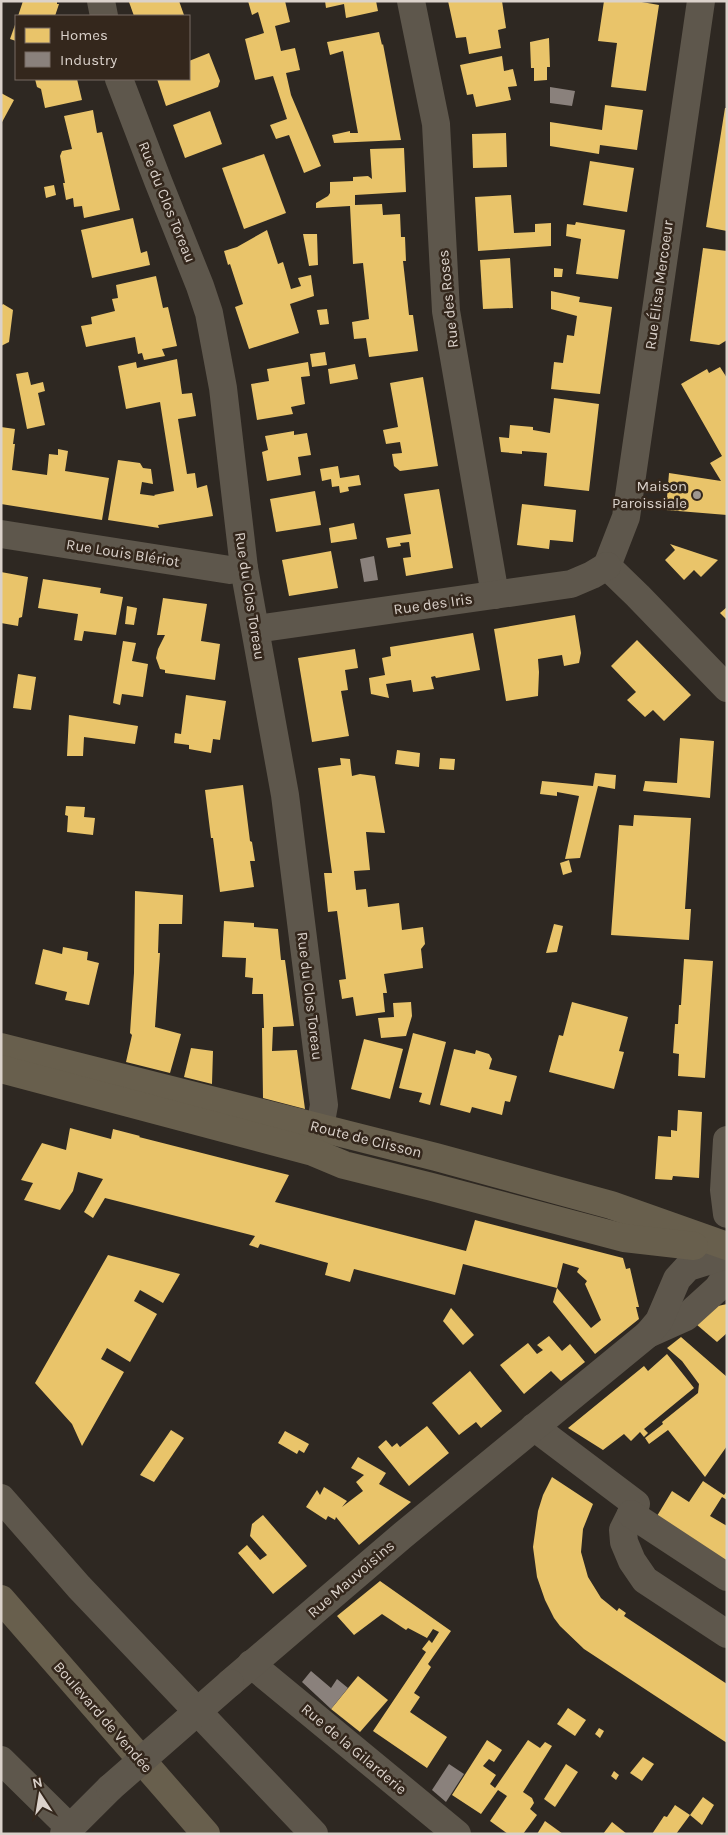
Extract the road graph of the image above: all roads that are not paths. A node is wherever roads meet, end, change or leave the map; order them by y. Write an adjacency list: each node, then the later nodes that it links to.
1 (101, 1): 4 (street)
2 (411, 1): 9 (street, Rue des Roses)
3 (701, 1): 7 (street, Rue Élisa Mercoeur)
4 (104, 15)
5 (119, 80): 8 (street, Rue du Clos Toreau)
6 (1, 534): 8 (street, Rue Louis Blériot)
7 (607, 566): 9 (street, Rue des Iris); 11 (street)
8 (244, 568): 10 (street, Rue du Clos Toreau)
9 (495, 595): 10 (street, Rue des Iris)
10 (256, 629): 14 (street, Rue du Clos Toreau)
11 (727, 688)
12 (1, 1047): 14 (main road, Route de Clisson)
13 (1, 1069): 14 (main road, Route de Clisson)
14 (316, 1140): 17 (main road, Route de Clisson)
15 (727, 1140): 16 (street)
16 (727, 1214)
17 (727, 1248)
18 (727, 1255): 20 (street, Rue Mauvoisins)
19 (727, 1274): 20 (street, Rue Mauvoisins)
20 (648, 1334): 21 (street, Rue Mauvoisins)
21 (534, 1427): 23 (street); 27 (street, Rue Mauvoisins)
22 (1, 1498): 31 (street)
23 (630, 1514): 24 (street); 26 (street)
24 (727, 1577)
25 (1, 1599): 30 (main road, Boulevard de Vendée)
26 (727, 1634)
27 (251, 1664): 29 (street, Rue Mauvoisins, bridge); 32 (street, Rue de la Gilarderie)
28 (1, 1760): 29 (street)
29 (67, 1831)
30 (206, 1834)
31 (314, 1834)
32 (457, 1834)

